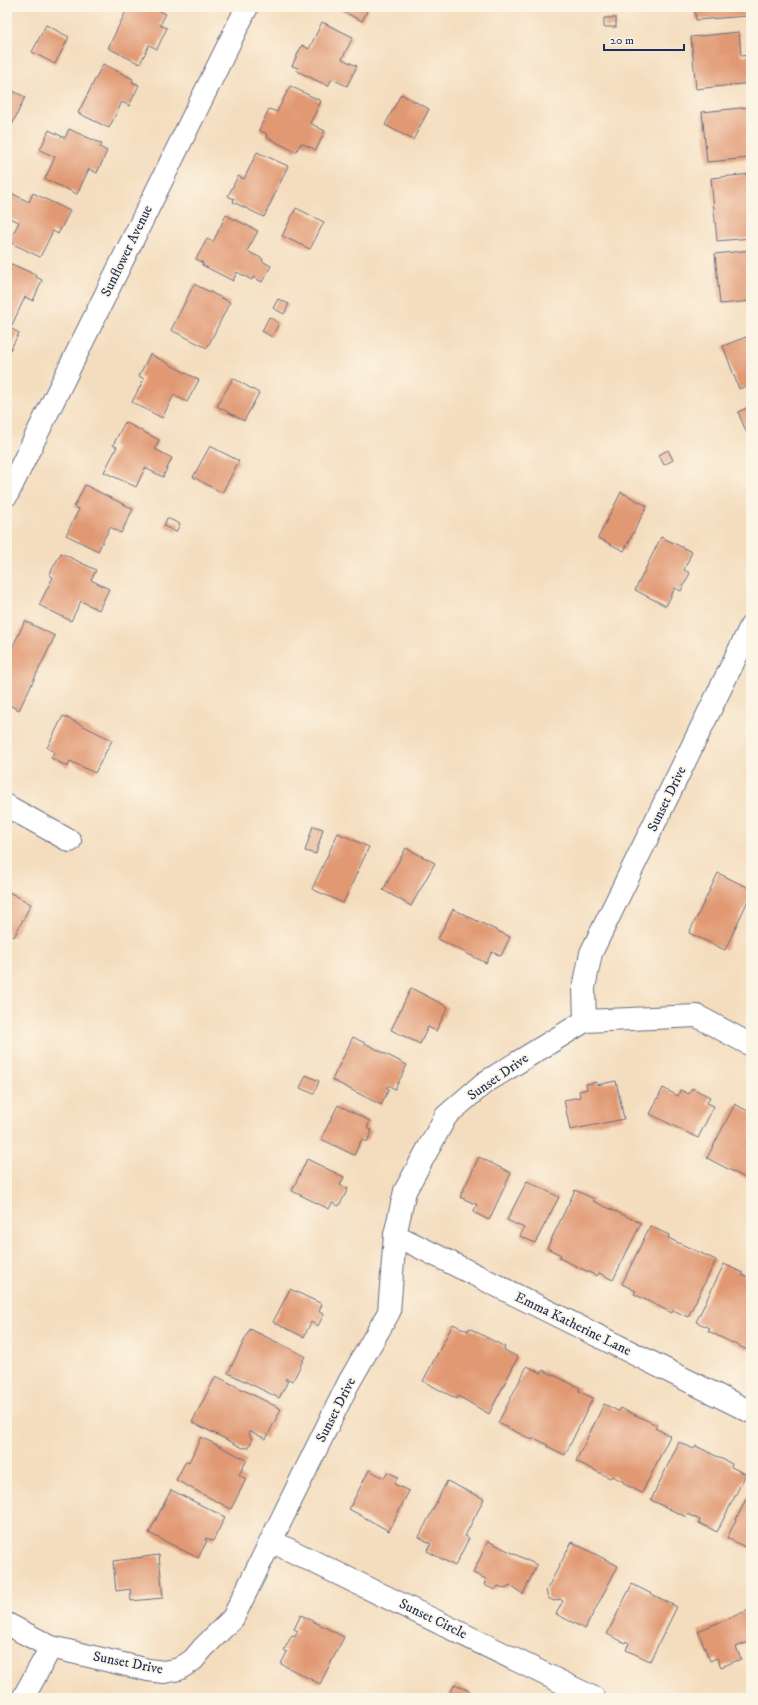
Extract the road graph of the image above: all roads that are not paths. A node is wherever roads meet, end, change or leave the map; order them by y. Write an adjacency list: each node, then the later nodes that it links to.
1 (247, 7): 2 (street, Sunflower Avenue)
2 (7, 495)
3 (751, 626): 6 (street, Sunset Drive)
4 (7, 806): 5 (street)
5 (70, 841)
6 (585, 1021): 7 (street, Sunset Drive); 8 (street, Sunset Drive)
7 (751, 1045)
8 (394, 1235): 9 (street, Emma Katherine Lane); 10 (street, Sunset Drive)
9 (751, 1412)
10 (271, 1540): 12 (street, Sunset Drive); 14 (street, Sunset Circle)
11 (7, 1624): 12 (street, Sunset Drive)
12 (51, 1647): 13 (street)
13 (23, 1698)
14 (594, 1698)

